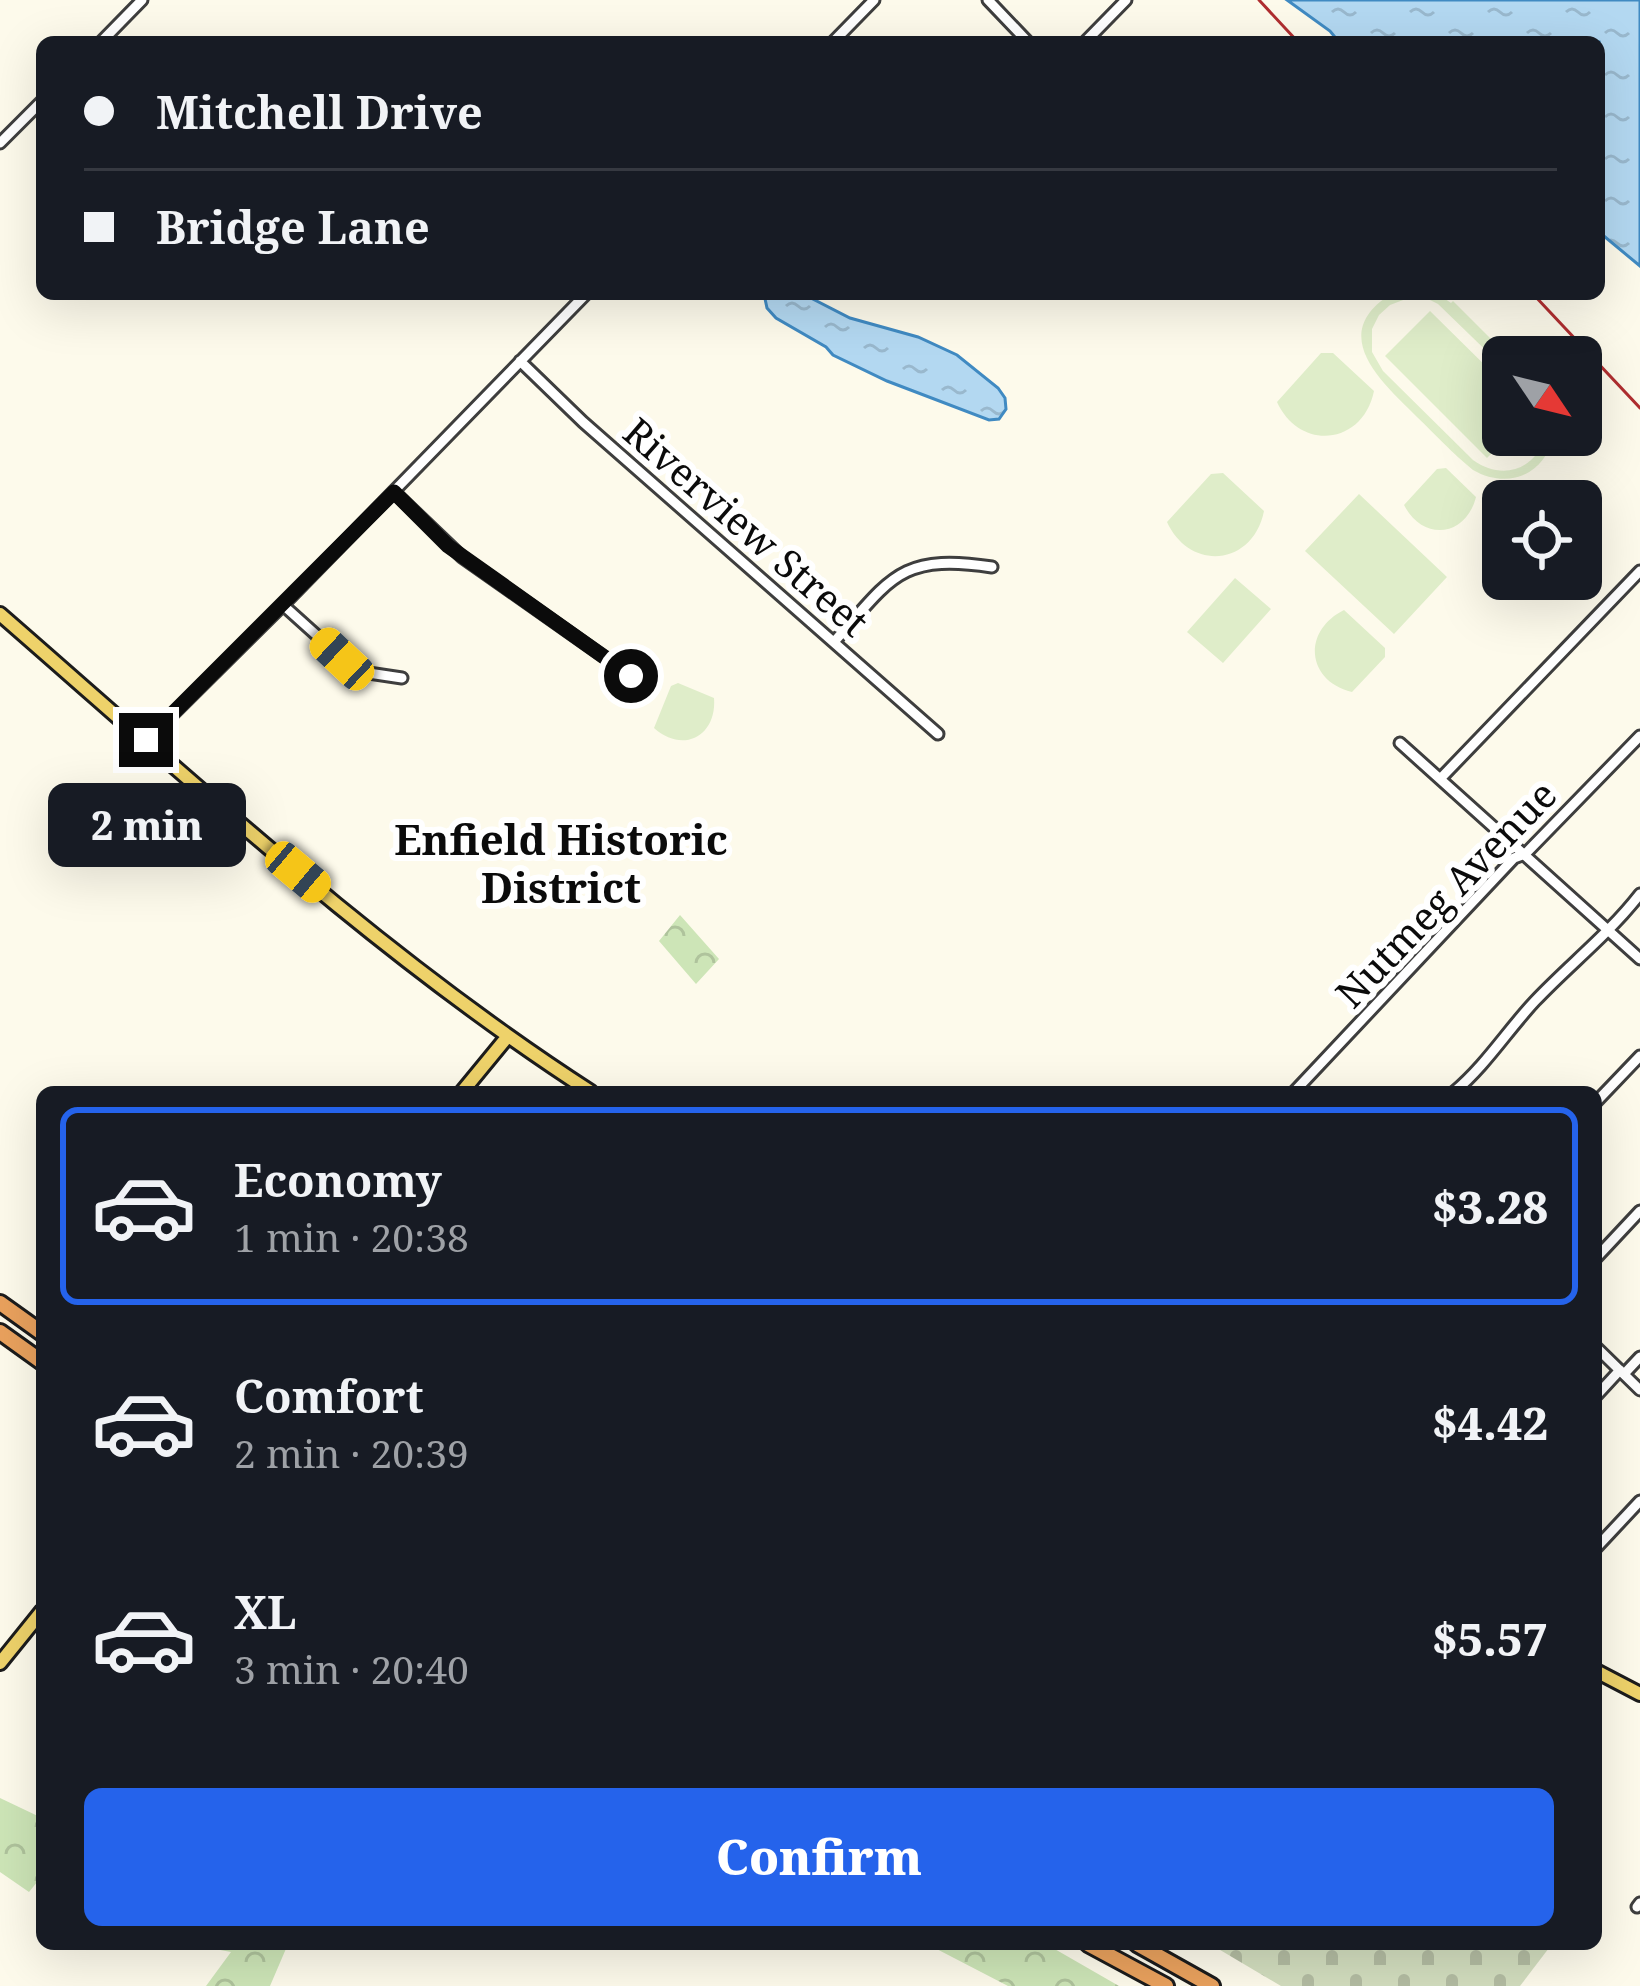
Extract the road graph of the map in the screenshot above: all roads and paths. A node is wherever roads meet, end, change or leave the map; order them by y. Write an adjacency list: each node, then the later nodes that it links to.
1 (142, 0): 5 (street)
2 (874, 0): 6 (street)
3 (988, 0): 7 (street)
4 (1126, 0): 8 (street)
5 (106, 36)
6 (839, 36)
7 (1022, 36)
8 (1091, 36)
9 (36, 106): 10 (street)
10 (0, 143)
11 (580, 300): 12 (street)
12 (520, 361): 13 (street); 18 (street, Riverview Street)
13 (394, 492): 16 (street); 20 (street)
14 (992, 567): 18 (street)
15 (1640, 571): 25 (street)
16 (283, 604): 19 (street); 23 (street)
17 (0, 614): 23 (main road)
18 (834, 642): 21 (street, Riverview Street)
19 (402, 678)
20 (637, 680)
21 (938, 734)
22 (1640, 736): 26 (street, Nutmeg Avenue)
23 (146, 740): 30 (main road)
24 (1400, 743): 25 (street)
25 (1440, 778): 26 (street)
26 (1525, 854): 28 (street); 34 (street, Nutmeg Avenue)
27 (1640, 894): 28 (street)
28 (1610, 931): 29 (street); 35 (street)
29 (1640, 959)
30 (508, 1036): 32 (main road); 33 (main road)
31 (1640, 1056): 36 (street)
32 (467, 1086)
33 (582, 1086)
34 (1300, 1086)
35 (1461, 1086)
36 (1602, 1096)
37 (1640, 1211): 38 (street)
38 (1602, 1252)
39 (0, 1303): 40 (highway)
40 (36, 1330)
41 (0, 1332): 44 (highway)
42 (1602, 1353): 45 (street)
43 (1640, 1357): 45 (street)
44 (36, 1358)
45 (1622, 1372): 46 (street); 47 (street)
46 (1602, 1390)
47 (1640, 1390)
48 (1640, 1502): 49 (street)
49 (1602, 1542)
50 (36, 1618): 51 (main road)
51 (0, 1663)
52 (1602, 1674): 53 (main road)
53 (1639, 1691)
54 (1099, 1950): 56 (highway)
55 (1148, 1950): 57 (highway)
56 (1166, 1986)
57 (1212, 1986)

